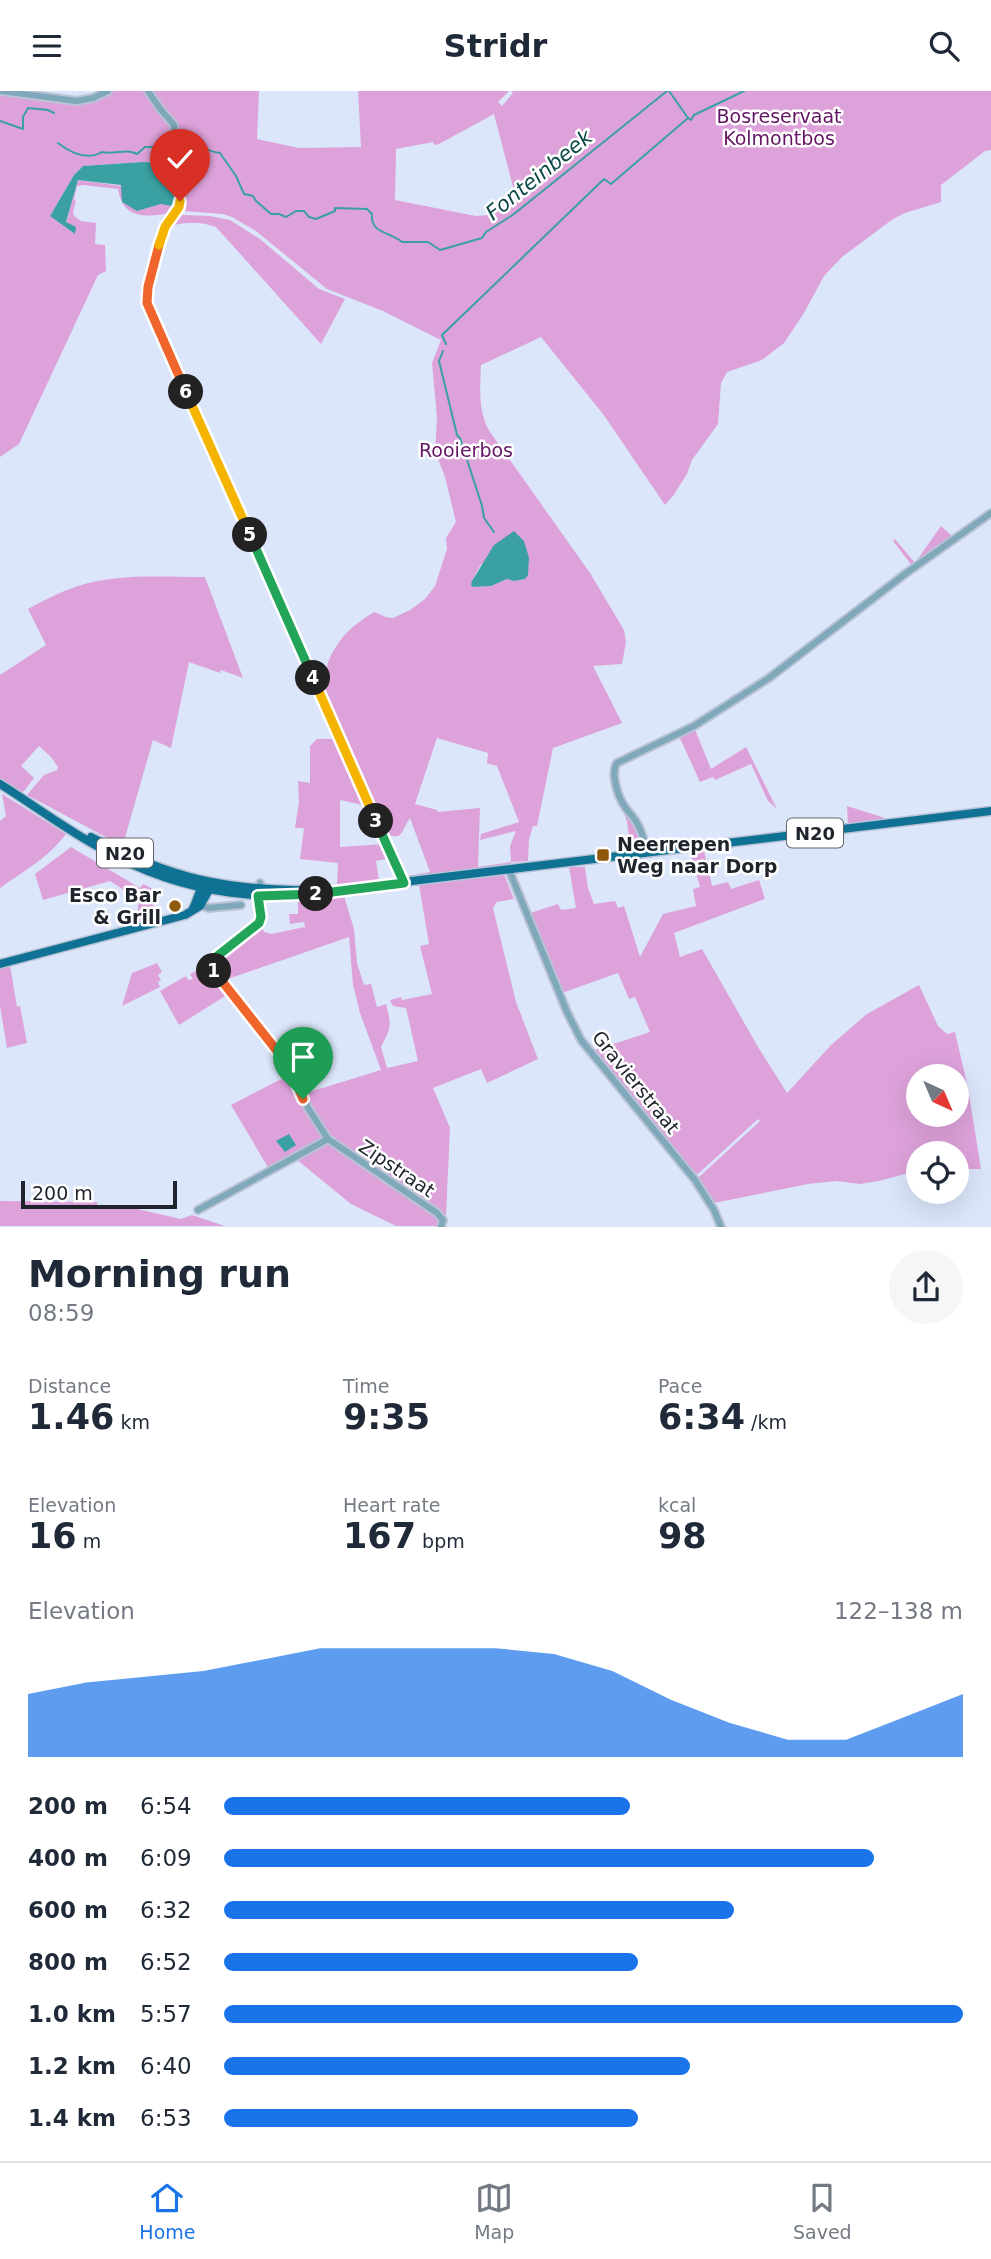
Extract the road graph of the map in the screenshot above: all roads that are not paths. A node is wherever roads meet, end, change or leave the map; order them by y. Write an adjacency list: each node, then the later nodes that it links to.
1 (1, 91): 2 (street)
2 (108, 91)
3 (148, 91): 9 (street)
4 (991, 513): 7 (street)
5 (0, 784): 10 (main road, N20)
6 (991, 811): 7 (main road, N20)
7 (647, 853): 8 (main road, N20)
8 (509, 870): 9 (main road, N20); 18 (street, Gravierstraat)
9 (404, 883): 11 (main road, N20)
10 (206, 887): 11 (main road, N20); 12 (main road)
11 (259, 889): 15 (street)
12 (198, 905): 13 (street); 14 (main road)
13 (241, 905)
14 (0, 964)
15 (328, 1139): 16 (street); 17 (street, Zipstraat)
16 (198, 1210)
17 (441, 1227)
18 (721, 1227)

